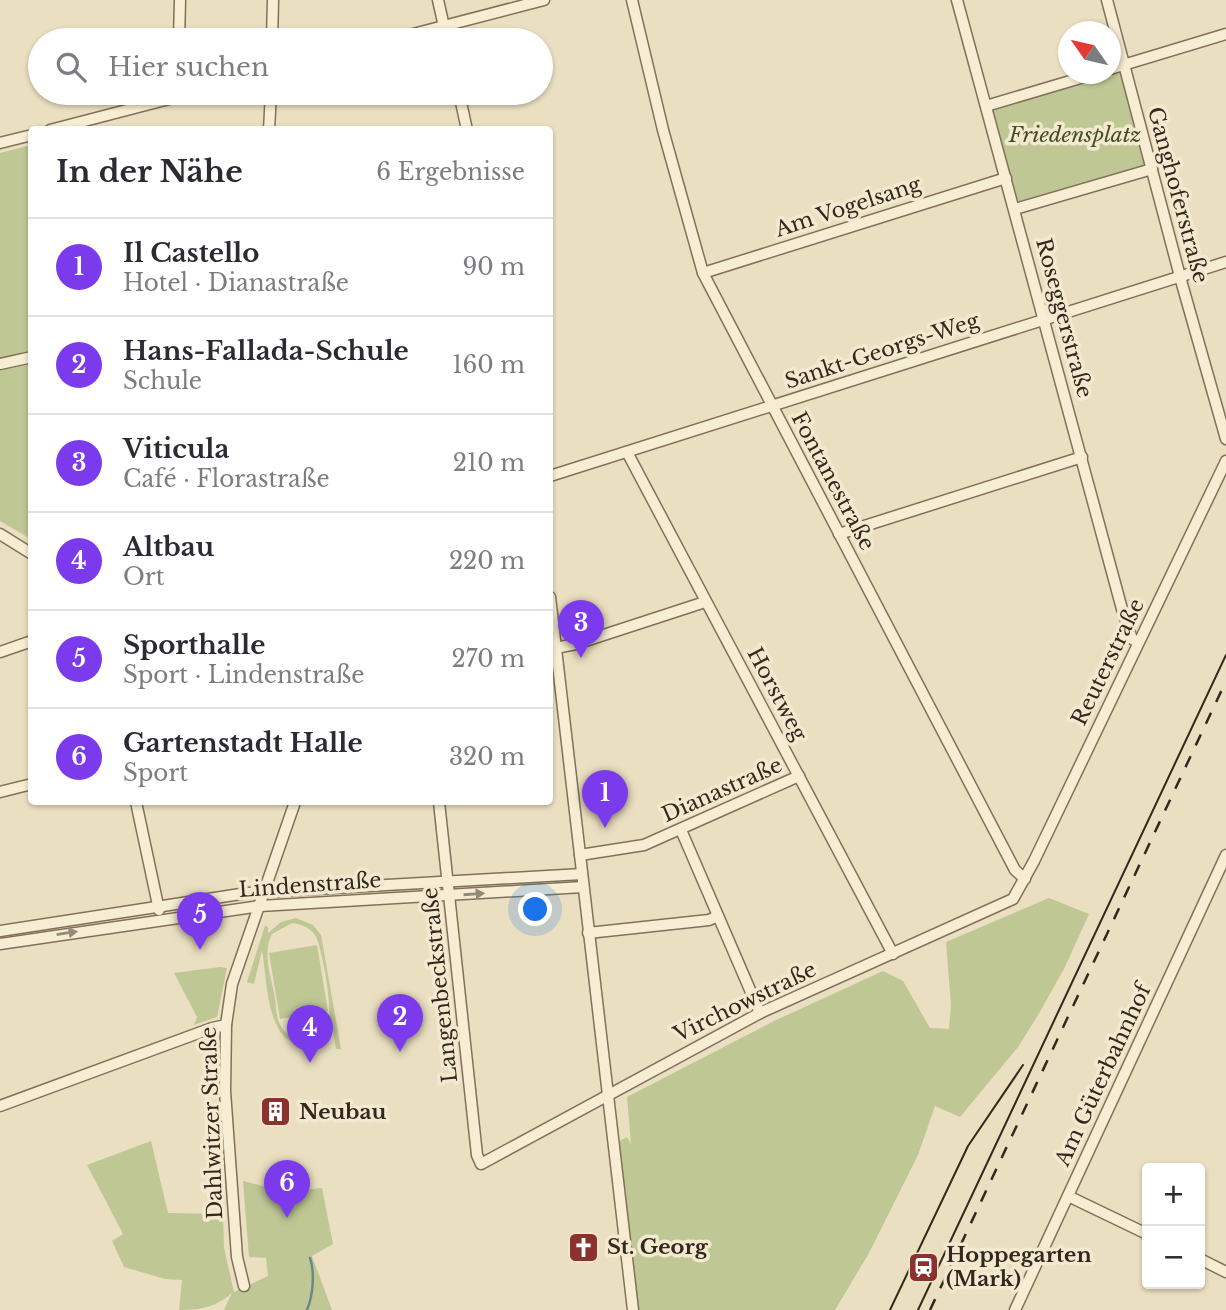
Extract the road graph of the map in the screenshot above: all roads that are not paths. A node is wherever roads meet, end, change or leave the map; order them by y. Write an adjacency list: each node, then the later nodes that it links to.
1 (180, 0): 9 (street)
2 (273, 0): 10 (street)
3 (438, 0): 8 (street)
4 (544, 0): 8 (street)
5 (632, 0): 29 (street, Fontanestraße)
6 (957, 0): 19 (street, Roseggerstraße)
7 (1107, 0): 13 (street, Ganghoferstraße)
8 (444, 27): 11 (street)
9 (179, 28)
10 (272, 28)
11 (440, 28)
12 (1226, 34): 13 (street)
13 (1124, 64): 14 (street); 25 (street, Ganghoferstraße)
14 (1121, 65)
15 (1060, 84): 19 (street)
16 (145, 105): 20 (street)
17 (270, 105): 21 (street)
18 (462, 105): 22 (street)
19 (986, 106): 26 (street, Roseggerstraße)
20 (65, 126)
21 (269, 126)
22 (466, 126)
23 (28, 136): 24 (street)
24 (0, 143)
25 (1152, 169): 27 (street); 30 (street, Ganghoferstraße)
26 (1006, 178): 27 (street, Roseggerstraße); 29 (street, Am Vogelsang)
27 (1015, 209): 31 (street, Roseggerstraße)
28 (1226, 262): 30 (street, Sankt-Georgs-Weg)
29 (703, 273): 34 (street, Fontanestraße)
30 (1181, 276): 31 (street, Sankt-Georgs-Weg); 35 (street, Ganghoferstraße)
31 (1045, 320): 34 (street, Sankt-Georgs-Weg); 37 (street, Roseggerstraße)
32 (28, 358): 33 (street)
33 (0, 364)
34 (772, 405): 36 (street, Sankt-Georgs-Weg); 41 (street, Fontanestraße)
35 (1226, 439)
36 (627, 452): 39 (street, Sankt-Georgs-Weg); 43 (street, Horstweg)
37 (1082, 457): 41 (street); 45 (street, Roseggerstraße)
38 (1226, 461): 45 (street, Reuterstraße)
39 (553, 475)
40 (0, 534): 42 (street)
41 (839, 534): 59 (street, Fontanestraße)
42 (28, 552)
43 (705, 602): 46 (street); 49 (street, Horstweg)
44 (28, 642): 47 (street)
45 (1138, 642): 59 (street, Reuterstraße)
46 (553, 648)
47 (0, 652)
48 (553, 655): 56 (street)
49 (799, 776): 55 (street, Dianastraße); 71 (street, Horstweg)
50 (28, 785): 51 (street)
51 (0, 792)
52 (137, 805): 65 (street)
53 (294, 805): 62 (street, Dahlwitzer Straße)
54 (439, 805): 60 (street, Langenbeckstraße)
55 (681, 830): 56 (street, Dianastraße); 66 (street)
56 (580, 855): 58 (street)
57 (1226, 855): 77 (street, Am Güterbahnhof)
58 (582, 874): 60 (street, Lindenstraße); 61 (street)
59 (1025, 879): 71 (street, Virchowstraße)
60 (448, 883): 62 (street, Lindenstraße); 63 (street, Langenbeckstraße)
61 (583, 887): 63 (street, Lindenstraße, one-way to 61); 69 (street)
62 (264, 892): 64 (street, Dahlwitzer Straße); 65 (street, Lindenstraße)
63 (449, 895): 64 (street, Lindenstraße); 76 (street, Langenbeckstraße)
64 (260, 906): 67 (street, Lindenstraße); 73 (street, Dahlwitzer Straße)
65 (159, 907): 67 (street); 68 (street, Lindenstraße)
66 (718, 916): 69 (street); 72 (street)
67 (160, 918): 70 (street, Lindenstraße, one-way to 67)
68 (0, 931)
69 (588, 933): 74 (street)
70 (0, 944)
71 (893, 954): 72 (street, Virchowstraße)
72 (760, 1013): 74 (street, Virchowstraße)
73 (226, 1025): 75 (street); 81 (street, Dahlwitzer Straße)
74 (606, 1096): 76 (street, Virchowstraße); 82 (street)
75 (0, 1106)
76 (481, 1164)
77 (1068, 1196): 78 (street); 83 (street, Am Güterbahnhof)
78 (1142, 1232)
79 (1205, 1262): 80 (street)
80 (1226, 1272)
81 (244, 1286)
82 (633, 1310)
83 (1015, 1310)

